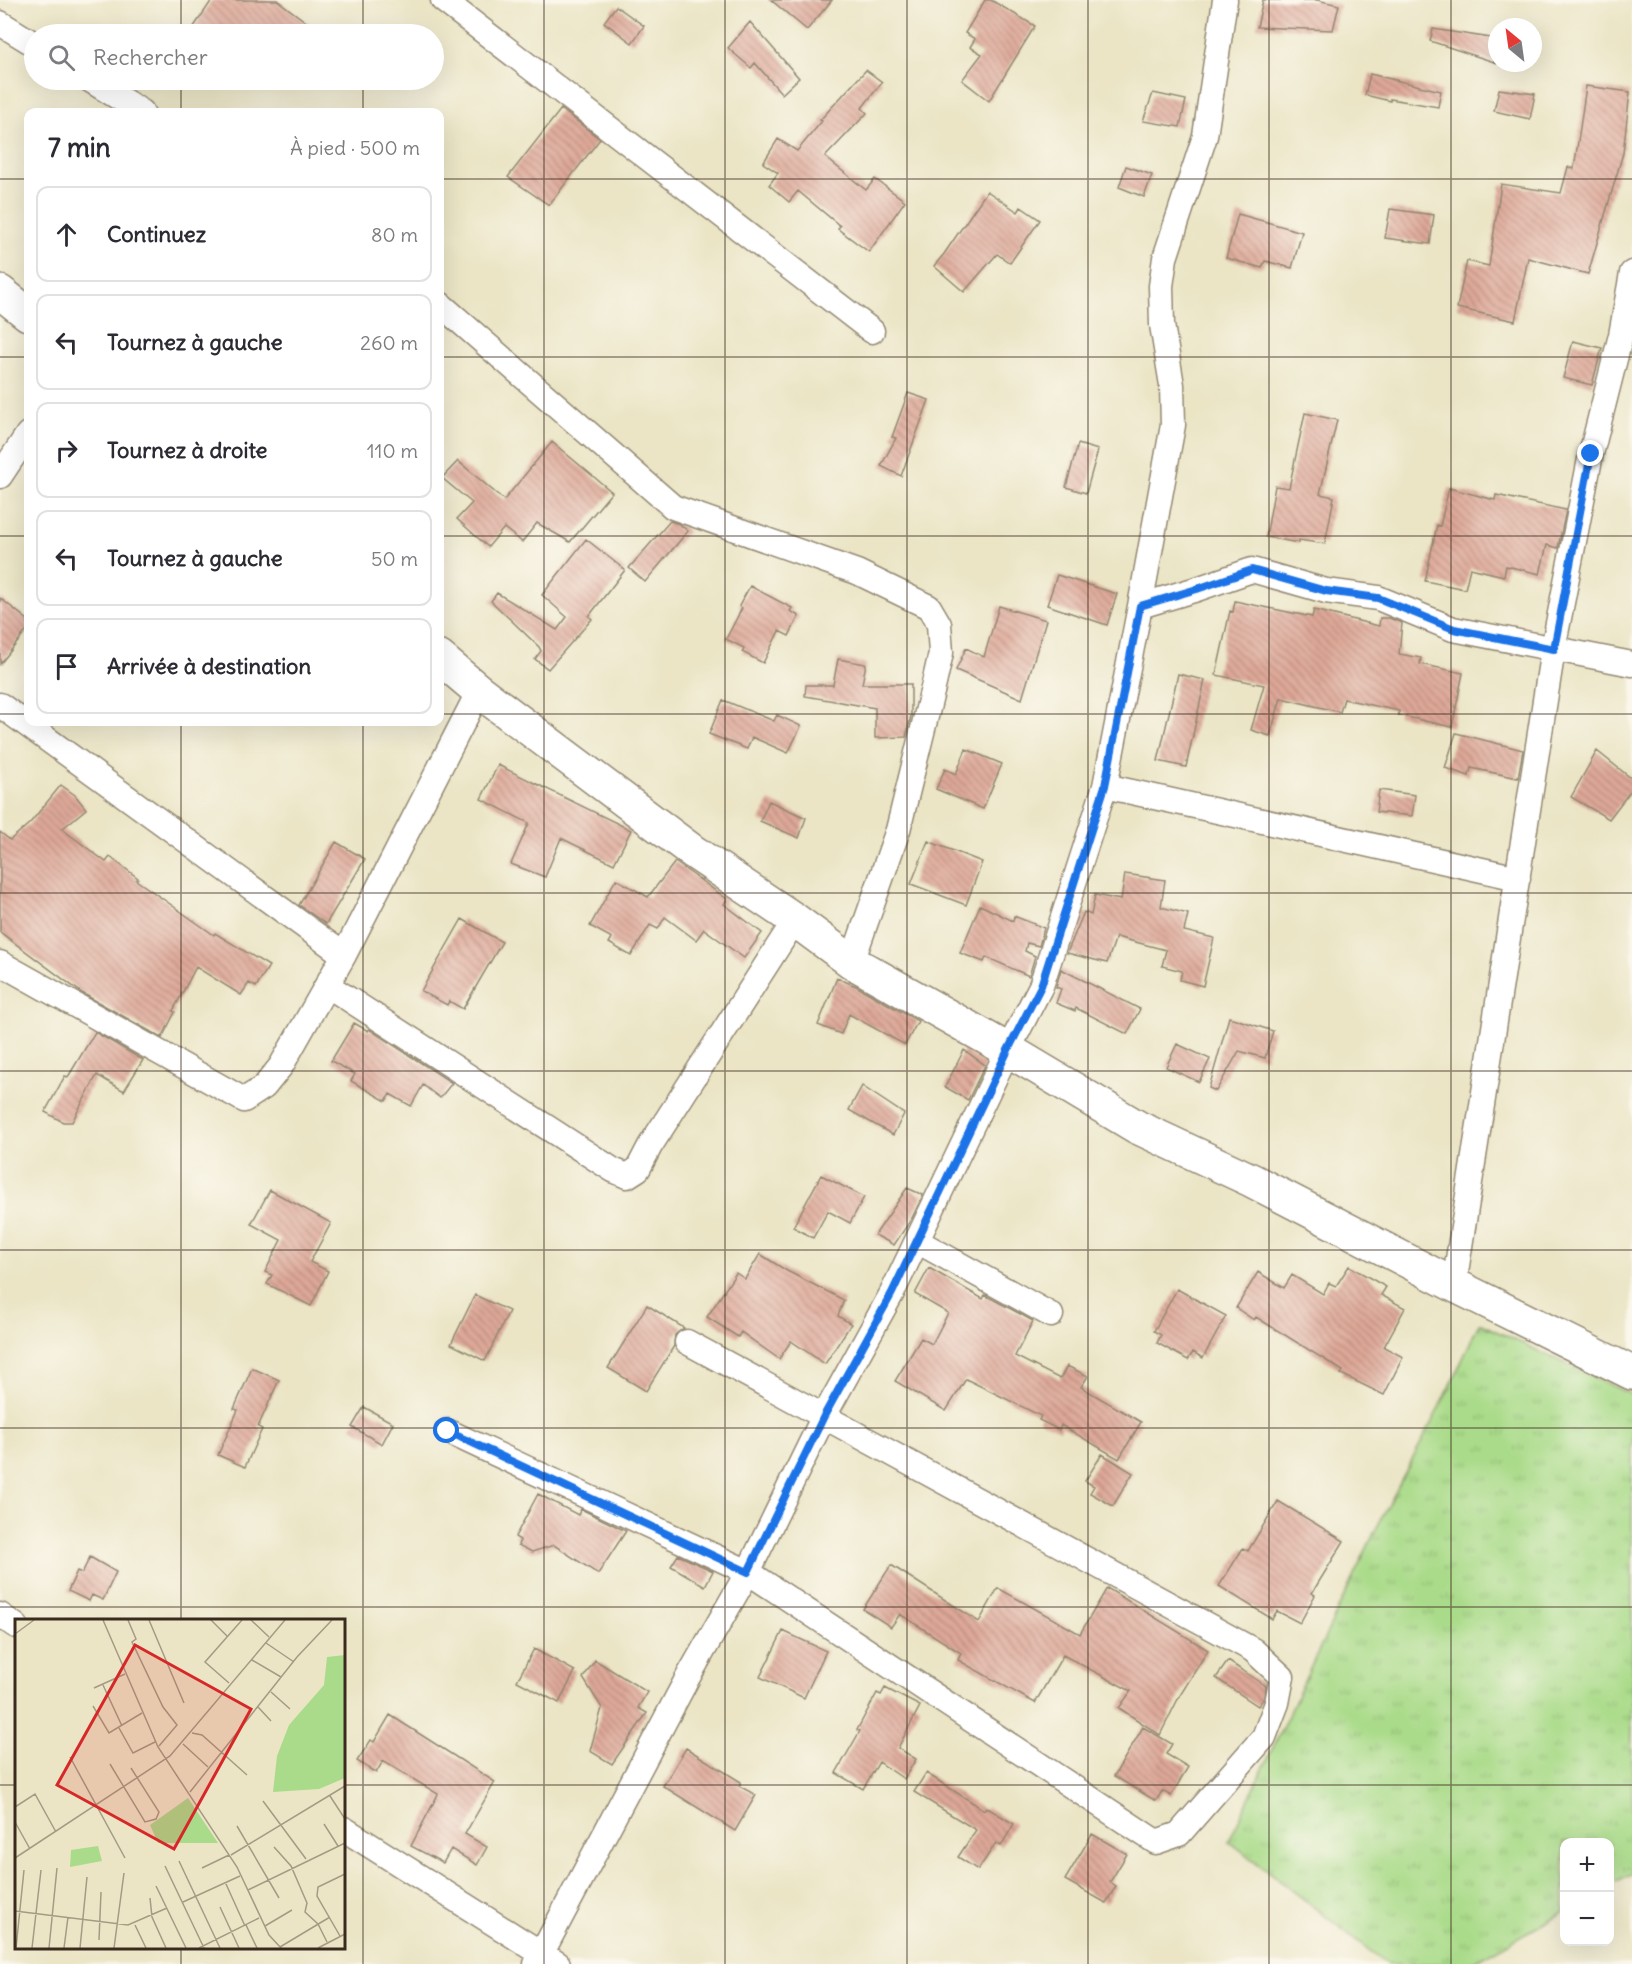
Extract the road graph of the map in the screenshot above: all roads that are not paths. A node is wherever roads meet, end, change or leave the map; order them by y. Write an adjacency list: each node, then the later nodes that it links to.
1 (443, 0): 11 (street)
2 (1225, 0): 14 (street)
3 (0, 23): 4 (street)
4 (24, 39)
5 (106, 90): 6 (street)
6 (136, 108)
7 (1632, 273): 15 (street)
8 (0, 292): 10 (highway)
9 (444, 307): 26 (street)
10 (24, 311)
11 (872, 331)
12 (24, 440): 13 (street)
13 (0, 476)
14 (1140, 606): 15 (street); 22 (street)
15 (1554, 649): 17 (street); 23 (street)
16 (444, 661): 18 (highway)
17 (1632, 664)
18 (479, 691): 24 (highway); 25 (street)
19 (0, 705): 20 (street)
20 (24, 722)
21 (29, 726): 25 (street)
22 (1105, 786): 23 (street); 29 (street)
23 (1518, 878): 31 (street)
24 (795, 920): 26 (highway); 28 (street)
25 (344, 955): 28 (street)
26 (852, 962): 29 (highway)
27 (0, 963): 28 (street)
28 (327, 985)
29 (1008, 1050): 30 (street); 31 (highway)
30 (917, 1241): 32 (street); 35 (street)
31 (1454, 1284): 34 (highway)
32 (1051, 1315)
33 (687, 1342): 35 (street)
34 (1618, 1366)
35 (824, 1416): 37 (street); 37 (street)
36 (447, 1431): 37 (street)
37 (748, 1572): 41 (street)
38 (0, 1615): 39 (street)
39 (15, 1625)
40 (345, 1830): 41 (street)
41 (545, 1960)

